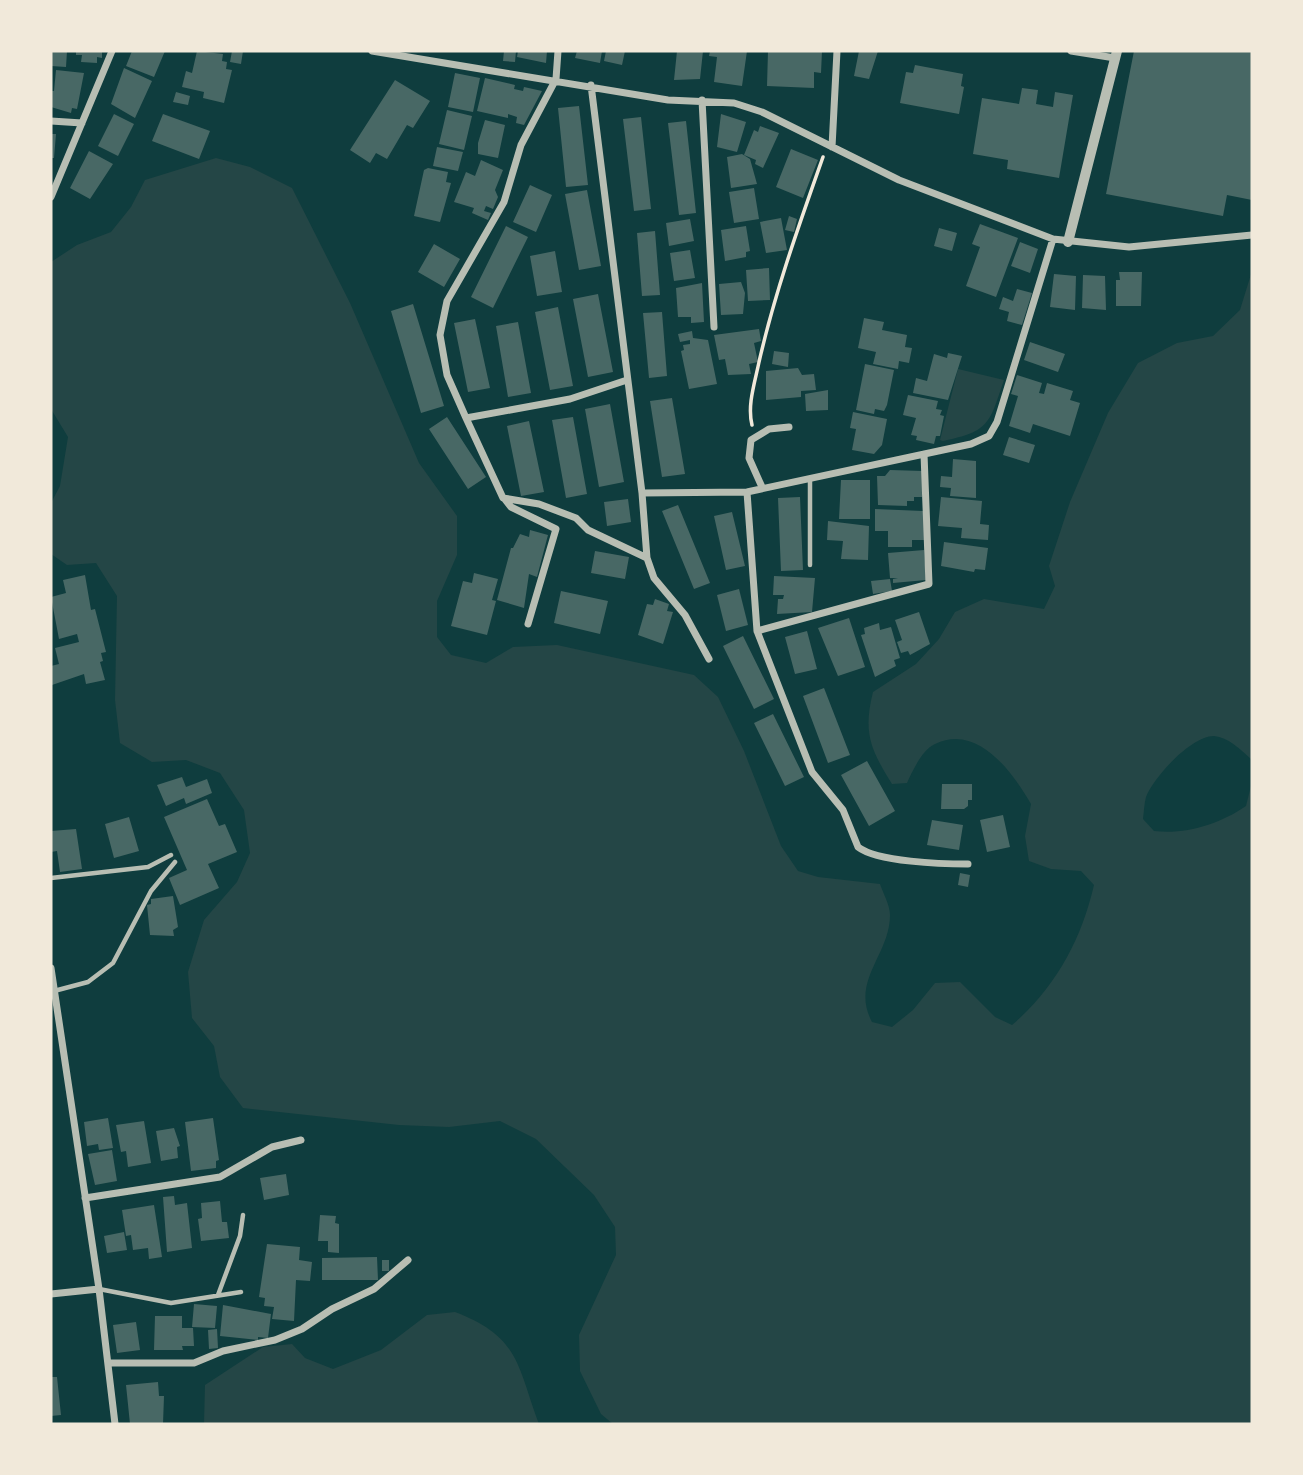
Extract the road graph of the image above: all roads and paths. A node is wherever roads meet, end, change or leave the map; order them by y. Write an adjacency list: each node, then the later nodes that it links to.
1 (112, 51): 12 (street)
2 (372, 51): 6 (street)
3 (558, 51): 8 (street)
4 (837, 51): 13 (street)
5 (1071, 51): 7 (street)
6 (401, 52): 8 (street)
7 (1116, 54): 17 (street)
8 (556, 79): 9 (street); 20 (street)
9 (591, 85): 10 (street); 19 (street)
10 (702, 100): 13 (street); 18 (street)
11 (51, 121): 12 (street)
12 (82, 123): 14 (street)
13 (829, 146): 16 (street); 22 (path)
14 (51, 197)
15 (1252, 234): 17 (street)
16 (1053, 239): 17 (street); 23 (street)
17 (1068, 242)
18 (714, 327)
19 (627, 380): 20 (street); 27 (street)
20 (466, 418): 28 (street)
21 (789, 427): 22 (street)
22 (755, 437): 25 (street)
23 (924, 454): 24 (street); 32 (street)
24 (810, 478): 25 (street); 30 (lane)
25 (762, 487): 26 (street)
26 (747, 492): 27 (street); 32 (street)
27 (642, 493): 29 (street)
28 (503, 498): 29 (street); 31 (street)
29 (647, 558): 33 (street)
30 (810, 565)
31 (528, 624)
32 (757, 631): 36 (street)
33 (709, 659)
34 (171, 855): 37 (lane)
35 (175, 862): 39 (lane)
36 (968, 864)
37 (51, 878)
38 (51, 968): 39 (street)
39 (54, 991): 41 (street)
40 (301, 1140): 41 (street)
41 (85, 1198): 44 (street)
42 (243, 1216): 47 (lane)
43 (408, 1260): 48 (street)
44 (99, 1289): 46 (street); 47 (lane); 48 (street)
45 (241, 1292): 47 (lane)
46 (51, 1294)
47 (218, 1295)
48 (108, 1363): 49 (street)
49 (115, 1424)

